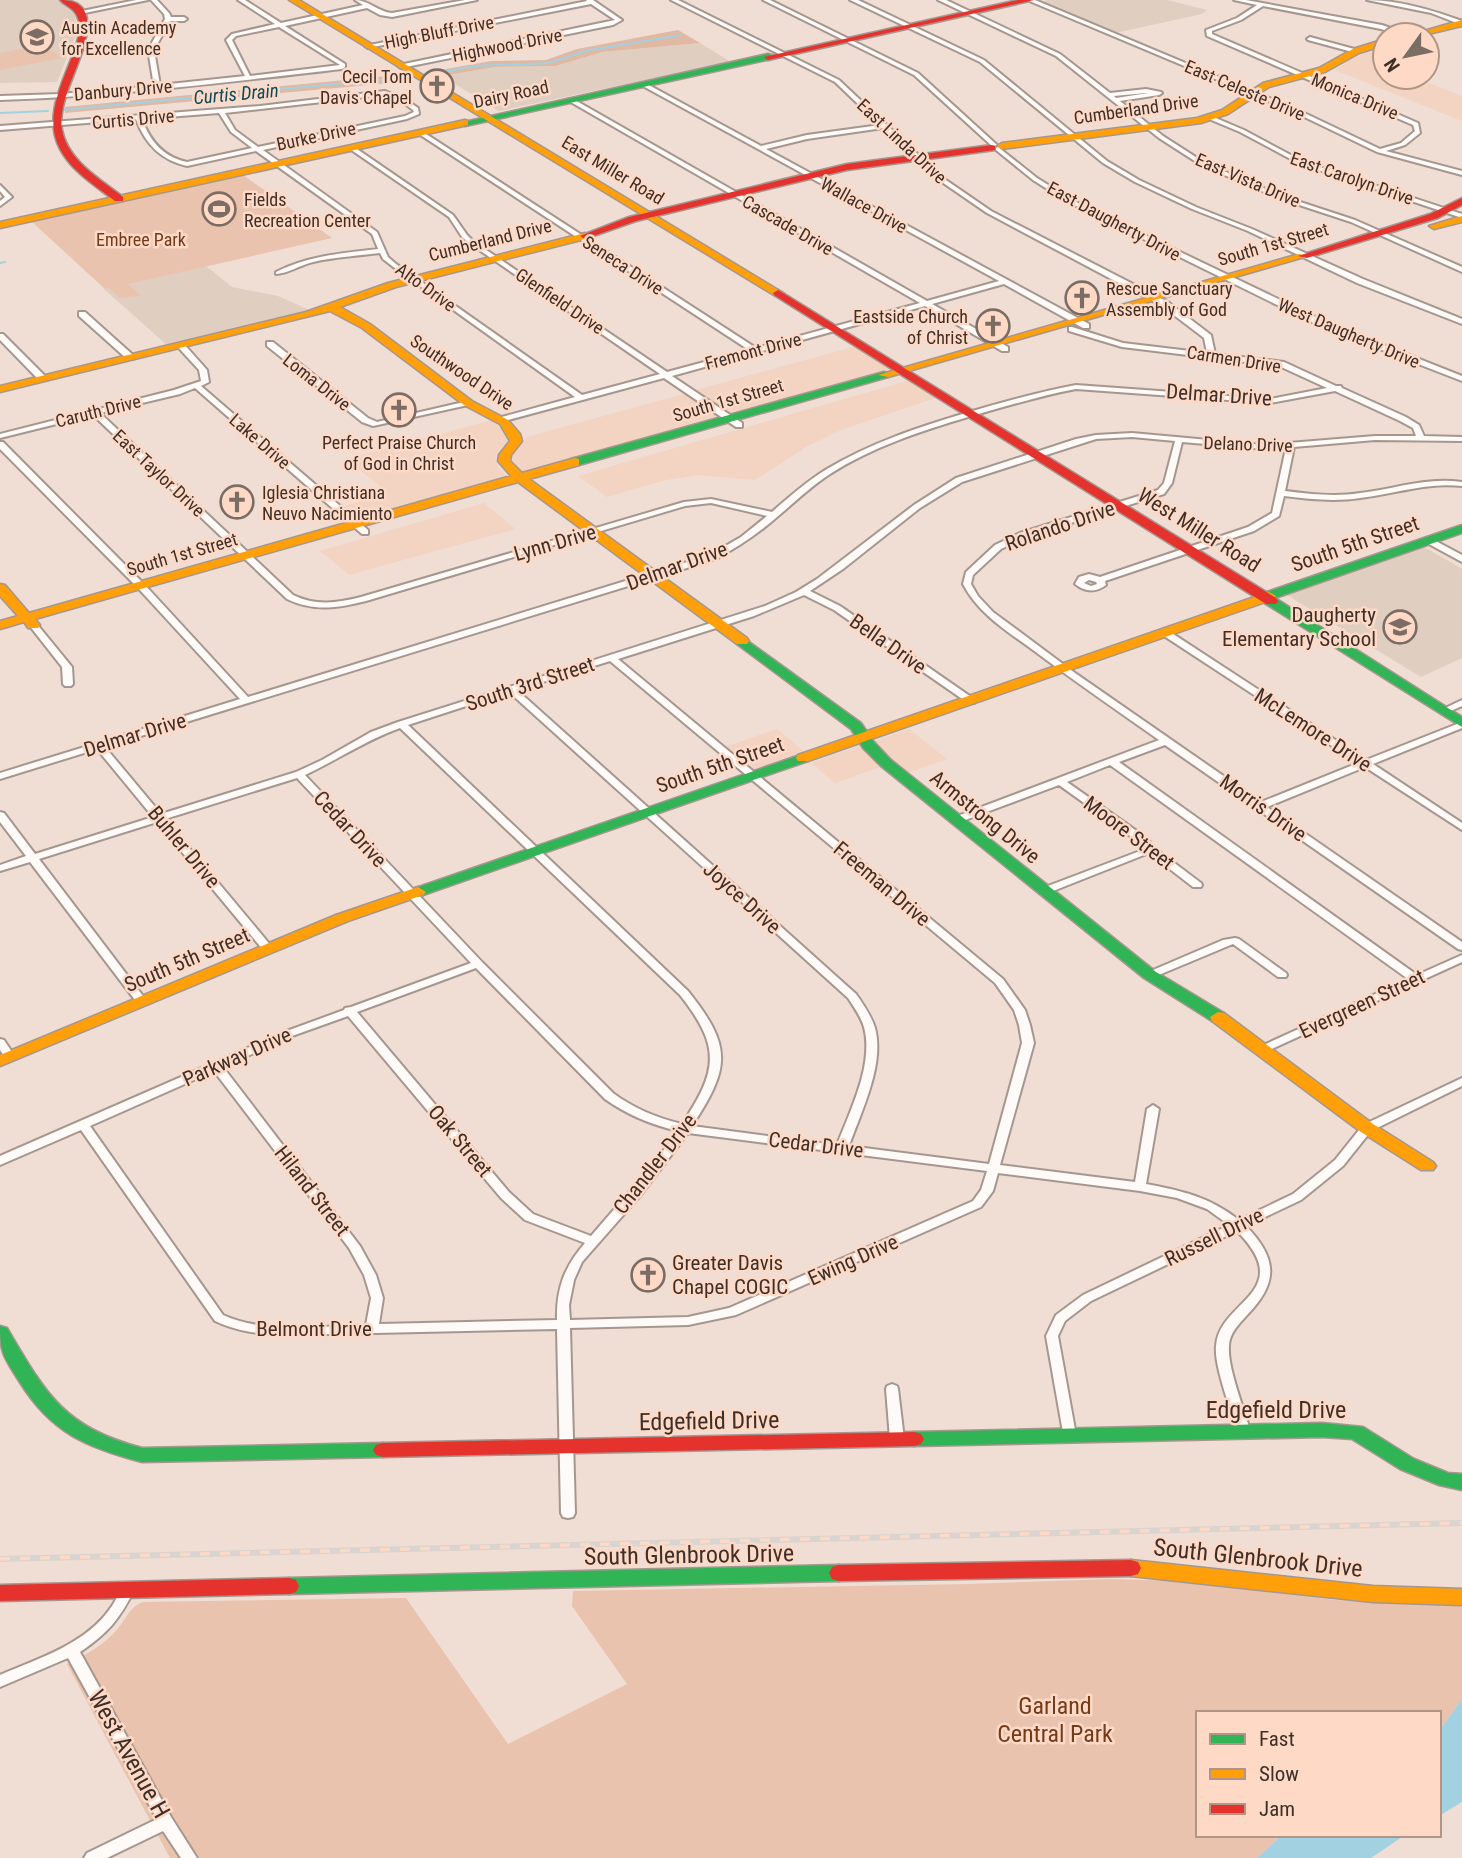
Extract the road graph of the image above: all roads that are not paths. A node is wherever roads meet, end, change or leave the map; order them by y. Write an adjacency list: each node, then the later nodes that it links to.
1 (64, 0): 19 (street)
2 (145, 0): 19 (street)
3 (154, 0): 22 (street)
4 (242, 0): 25 (street)
5 (293, 0): 21 (street, East Miller Road)
6 (310, 0): 21 (street, East Miller Road)
7 (358, 0): 18 (street)
8 (474, 0): 18 (street)
9 (674, 0): 36 (street, East Linda Drive)
10 (766, 0): 29 (street, East Daugherty Drive)
11 (853, 0): 27 (street)
12 (941, 0): 20 (street, East Vista Drive)
13 (1030, 0): 20 (street, Dairy Road); 42 (street, East Celeste Drive)
14 (1237, 0): 17 (street)
15 (1370, 0): 24 (street)
16 (590, 1): 31 (street, Highwood Drive); 32 (street, High Bluff Drive)
17 (1261, 5): 26 (street); 38 (street, Monica Drive)
18 (368, 6): 21 (street)
19 (80, 12): 45 (street)
20 (971, 13): 27 (street, Dairy Road); 44 (street, East Vista Drive)
21 (325, 15): 25 (street); 32 (street, East Miller Road)
22 (168, 19): 23 (street); 41 (street)
23 (184, 19)
24 (1462, 23): 28 (street)
25 (279, 24): 39 (street); 39 (street, Danbury Drive)
26 (1371, 25)
27 (910, 26): 29 (street, Dairy Road); 58 (street)
28 (1441, 28)
29 (849, 39): 36 (street, Dairy Road); 59 (street, East Daugherty Drive)
30 (1311, 39): 35 (street)
31 (522, 42): 34 (street); 37 (street, Highwood Drive)
32 (374, 44): 37 (street, East Miller Road)
33 (1371, 46): 35 (street, Cumberland Drive)
34 (533, 48)
35 (1356, 51): 38 (street, Cumberland Drive)
36 (783, 54): 40 (street, Dairy Road); 54 (street, East Linda Drive)
37 (408, 65): 50 (street, East Miller Road)
38 (1303, 75): 42 (street, Cumberland Drive); 63 (street, Monica Drive)
39 (248, 79): 41 (street, Danbury Drive)
40 (643, 85): 47 (street, Dairy Road); 61 (street, Wallace Drive)
41 (157, 87): 45 (street, Danbury Drive)
42 (1251, 92): 51 (street, Cumberland Drive); 63 (street, East Celeste Drive)
43 (390, 94): 49 (street, Curtis Drive); 62 (street, Burke Drive)
44 (1110, 95): 48 (street, East Vista Drive); 48 (street)
45 (60, 96): 46 (street, Danbury Drive); 53 (street)
46 (0, 98)
47 (571, 100): 50 (street, Dairy Road); 69 (street, Cascade Drive)
48 (1117, 100): 56 (street, East Vista Drive)
49 (221, 111): 52 (street, Curtis Drive); 62 (street, Alto Drive)
50 (493, 117): 57 (street, Dairy Road); 73 (street, East Miller Road)
51 (1211, 118): 56 (street, Cumberland Drive); 72 (street, East Carolyn Drive)
52 (139, 119): 53 (street, Curtis Drive); 62 (street, Burke Drive)
53 (57, 126): 55 (street, Curtis Drive); 70 (street)
54 (885, 126): 61 (street); 64 (street, East Linda Drive)
55 (0, 128)
56 (1152, 129): 58 (street, Cumberland Drive); 75 (street, East Vista Drive)
57 (421, 133): 60 (street, Dairy Road); 76 (street, Seneca Drive)
58 (1074, 138): 59 (street, Cumberland Drive); 78 (street)
59 (997, 147): 64 (street, Cumberland Drive); 83 (street, East Daugherty Drive)
60 (352, 148): 65 (street, Dairy Road); 79 (street, Glenfield Drive)
61 (760, 148): 67 (street, Wallace Drive)
62 (257, 149): 65 (street, Alto Drive)
63 (1379, 151): 66 (street, East Celeste Drive)
64 (917, 156): 67 (street, Cumberland Drive); 85 (street, East Linda Drive)
65 (277, 164): 70 (street, Dairy Road); 77 (street, Alto Drive)
66 (1462, 173)
67 (811, 176): 69 (street, Cumberland Drive); 84 (street, Wallace Drive)
68 (0, 187): 71 (street)
69 (734, 194): 73 (street, Cumberland Drive); 86 (street, Cascade Drive)
70 (119, 199): 74 (street, Dairy Road)
71 (1, 203)
72 (1459, 212): 75 (street, South 1st Street); 75 (street, South 1st Street)
73 (655, 214): 76 (street, Cumberland Drive); 91 (street, East Miller Road)
74 (0, 225)
75 (1386, 236): 78 (street, South 1st Street); 80 (street, East Vista Drive)
76 (580, 238): 79 (street, Cumberland Drive); 96 (street, Seneca Drive)
77 (383, 251): 81 (street); 82 (street, Alto Drive)
78 (1310, 258): 83 (street, South 1st Street); 89 (street)
79 (495, 259): 82 (street, Cumberland Drive); 100 (street, Glenfield Drive)
80 (1462, 270)
81 (278, 273)
82 (413, 279): 87 (street, Cumberland Drive); 106 (street, Alto Drive)
83 (1231, 281): 85 (street, South 1st Street); 102 (street, West Daugherty Drive)
84 (1004, 282): 86 (street, Fremont Drive); 90 (street, Wallace Drive)
85 (1160, 301): 90 (street, South 1st Street); 97 (street, East Linda Drive)
86 (925, 303): 91 (street, Fremont Drive); 95 (street, Cascade Drive)
87 (330, 306): 94 (street, Cumberland Drive); 107 (street, Southwood Drive)
88 (82, 314): 98 (street)
89 (1462, 322)
90 (1078, 325): 95 (street, South 1st Street); 97 (street, Carmen Drive)
91 (841, 327): 96 (street, Fremont Drive); 99 (street, East Miller Road)
92 (0, 336): 101 (street)
93 (270, 344): 107 (street, Loma Drive)
94 (180, 345): 98 (street, Cumberland Drive); 103 (street)
95 (1000, 346): 99 (street, South 1st Street)
96 (756, 351): 100 (street, Fremont Drive)
97 (1211, 354): 104 (street, Carmen Drive)
98 (130, 357): 101 (street, Cumberland Drive)
99 (912, 371): 109 (street, West Miller Road); 111 (street, South 1st Street)
100 (665, 375): 106 (street, Fremont Drive); 111 (street, Glenfield Drive)
101 (42, 378): 105 (street, Cumberland Drive)
102 (1462, 379)
103 (197, 386): 108 (street, Caruth Drive); 125 (street, Lake Drive)
104 (1338, 388): 109 (street, Delmar Drive); 113 (street, Carmen Drive)
105 (0, 389)
106 (581, 398): 110 (street, Fremont Drive)
107 (468, 403): 110 (street, Southwood Drive)
108 (94, 412): 112 (street, Caruth Drive); 130 (street, East Taylor Drive)
109 (977, 412): 118 (street, West Miller Road); 123 (street, Delmar Drive)
110 (501, 420): 119 (street, Southwood Drive)
111 (735, 422): 119 (street, South 1st Street)
112 (0, 436)
113 (1421, 438): 114 (street, Delano Drive); 117 (street, Delano Drive)
114 (1462, 439)
115 (1179, 440): 117 (street, Delano Drive); 118 (street, Delano Drive); 122 (street, Rolando Drive)
116 (0, 444): 134 (street)
117 (1290, 446): 121 (street)
118 (1042, 453): 122 (street, West Miller Road); 135 (street, South 3rd Street)
119 (525, 482): 125 (street, South 1st Street); 126 (street, Armstrong Drive)
120 (1462, 484): 121 (street)
121 (1281, 493): 128 (street)
122 (1125, 504): 128 (street, West Miller Road); 144 (street, Rolando Drive)
123 (775, 515): 126 (street, Lynn Drive); 131 (street, Delmar Drive)
124 (1462, 528): 127 (street, South 5th Street)
125 (361, 529): 130 (street, South 1st Street)
126 (592, 532): 131 (street, Armstrong Drive); 137 (street, Lynn Drive)
127 (1430, 541): 129 (street); 136 (street, South 5th Street)
128 (1195, 548): 132 (street); 136 (street, West Miller Road)
129 (1462, 559)
130 (251, 560): 134 (street, South 1st Street); 137 (street, East Taylor Drive)
131 (653, 576): 139 (street, Armstrong Drive); 147 (street, Delmar Drive)
132 (1100, 580)
133 (0, 588): 138 (street)
134 (144, 590): 138 (street, South 1st Street); 147 (street)
135 (803, 591): 139 (street, South 3rd Street); 148 (street, Bella Drive)
136 (1270, 595): 141 (street, South 5th Street); 149 (street, West Miller Road)
137 (336, 605)
138 (30, 621): 140 (street, South 1st Street); 142 (street, South 1st Street); 145 (street)
139 (717, 624): 143 (street, South 3rd Street); 152 (street, Armstrong Drive)
140 (0, 625)
141 (1164, 632): 144 (street, South 5th Street); 156 (street, McLemore Drive)
142 (0, 635)
143 (612, 658): 146 (street, South 3rd Street); 159 (street, Freeman Drive)
144 (1066, 667): 148 (street, South 5th Street); 153 (street, Morris Drive)
145 (68, 684)
146 (512, 690): 150 (street, South 3rd Street); 162 (street, Joyce Drive)
147 (247, 701): 154 (street, Delmar Drive)
148 (971, 701): 152 (street, South 5th Street)
149 (1455, 708): 151 (street, West Miller Road)
150 (401, 724): 157 (street, South 3rd Street); 168 (street, Chandler Drive)
151 (1462, 724): 156 (street)
152 (865, 738): 159 (street, South 5th Street); 165 (street, Armstrong Drive)
153 (1166, 741): 155 (street); 161 (street, Morris Drive)
154 (99, 746): 158 (street, Delmar Drive); 164 (street, Buhler Drive)
155 (1112, 762): 160 (street); 180 (street)
156 (1364, 764): 161 (street); 166 (street, McLemore Drive)
157 (299, 774): 164 (street, South 3rd Street); 173 (street, Cedar Drive)
158 (0, 776)
159 (753, 776): 162 (street, South 5th Street); 195 (street, Freeman Drive)
160 (1061, 782): 165 (street); 167 (street, Moore Street)
161 (1260, 806): 174 (street, Morris Drive)
162 (646, 813): 168 (street, South 5th Street); 192 (street, Joyce Drive)
163 (0, 815): 169 (street)
164 (161, 818): 169 (street, South 3rd Street); 175 (street, Buhler Drive)
165 (956, 820): 172 (street, Armstrong Drive)
166 (1462, 827)
167 (1148, 848): 171 (street, Moore Street); 172 (street)
168 (534, 852): 173 (street, South 5th Street); 191 (street, Chandler Drive)
169 (33, 858): 170 (street, South 3rd Street); 181 (street)
170 (0, 868)
171 (1197, 885)
172 (1044, 891): 178 (street, Armstrong Drive)
173 (411, 894): 175 (street, South 5th Street); 177 (street, Cedar Drive)
174 (1462, 947)
175 (268, 949): 181 (street, South 5th Street)
176 (1462, 958): 180 (street, Evergreen Street)
177 (478, 964): 182 (street, Parkway Drive); 191 (street, Cedar Drive)
178 (1150, 975): 179 (street); 184 (street, Armstrong Drive)
179 (1282, 975)
180 (1416, 979): 184 (street, Evergreen Street)
181 (142, 1002): 185 (street, South 5th Street)
182 (349, 1010): 186 (street, Parkway Drive); 198 (street, Oak Street)
183 (0, 1042): 185 (street)
184 (1261, 1050): 190 (street, Armstrong Drive)
185 (5, 1059)
186 (216, 1066): 189 (street, Parkway Drive); 200 (street, Hiland Street)
187 (1462, 1082): 190 (street, Russell Drive)
188 (1153, 1109): 196 (street)
189 (84, 1125): 193 (street, Parkway Drive); 200 (street, Belmont Drive)
190 (1367, 1128): 194 (street, Armstrong Drive); 197 (street, Russell Drive)
191 (686, 1129): 192 (street, Cedar Drive); 198 (street, Chandler Drive)
192 (842, 1149): 195 (street, Cedar Drive)
193 (0, 1161)
194 (1427, 1166)
195 (993, 1168): 196 (street, Cedar Drive); 199 (street, Ewing Drive)
196 (1140, 1187): 197 (street, Cedar Drive)
197 (1237, 1226): 203 (street, Cedar Drive); 204 (street, Russell Drive)
198 (593, 1241): 199 (street, Chandler Drive)
199 (564, 1325): 200 (street, Belmont Drive); 206 (street, Chandler Drive)
200 (372, 1328)
201 (0, 1333): 206 (street, Edgefield Drive)
202 (892, 1389): 205 (street)
203 (1243, 1430): 204 (street, Edgefield Drive); 207 (street, Edgefield Drive)
204 (1069, 1435): 205 (street, Edgefield Drive)
205 (897, 1439): 206 (street, Edgefield Drive)
206 (566, 1447): 208 (street, Chandler Drive)
207 (1462, 1482)
208 (568, 1513)
209 (1462, 1587): 212 (street, South Glenbrook Drive)
210 (127, 1590): 211 (street, South Glenbrook Drive); 212 (street, South Glenbrook Drive); 214 (street)
211 (0, 1593)
212 (1377, 1593): 213 (street, South Glenbrook Drive)
213 (1462, 1597)
214 (71, 1649): 215 (street); 216 (street, West Avenue H)
215 (0, 1681)
216 (166, 1822): 217 (street); 218 (street, West Avenue H)
217 (92, 1858)
218 (189, 1858)

